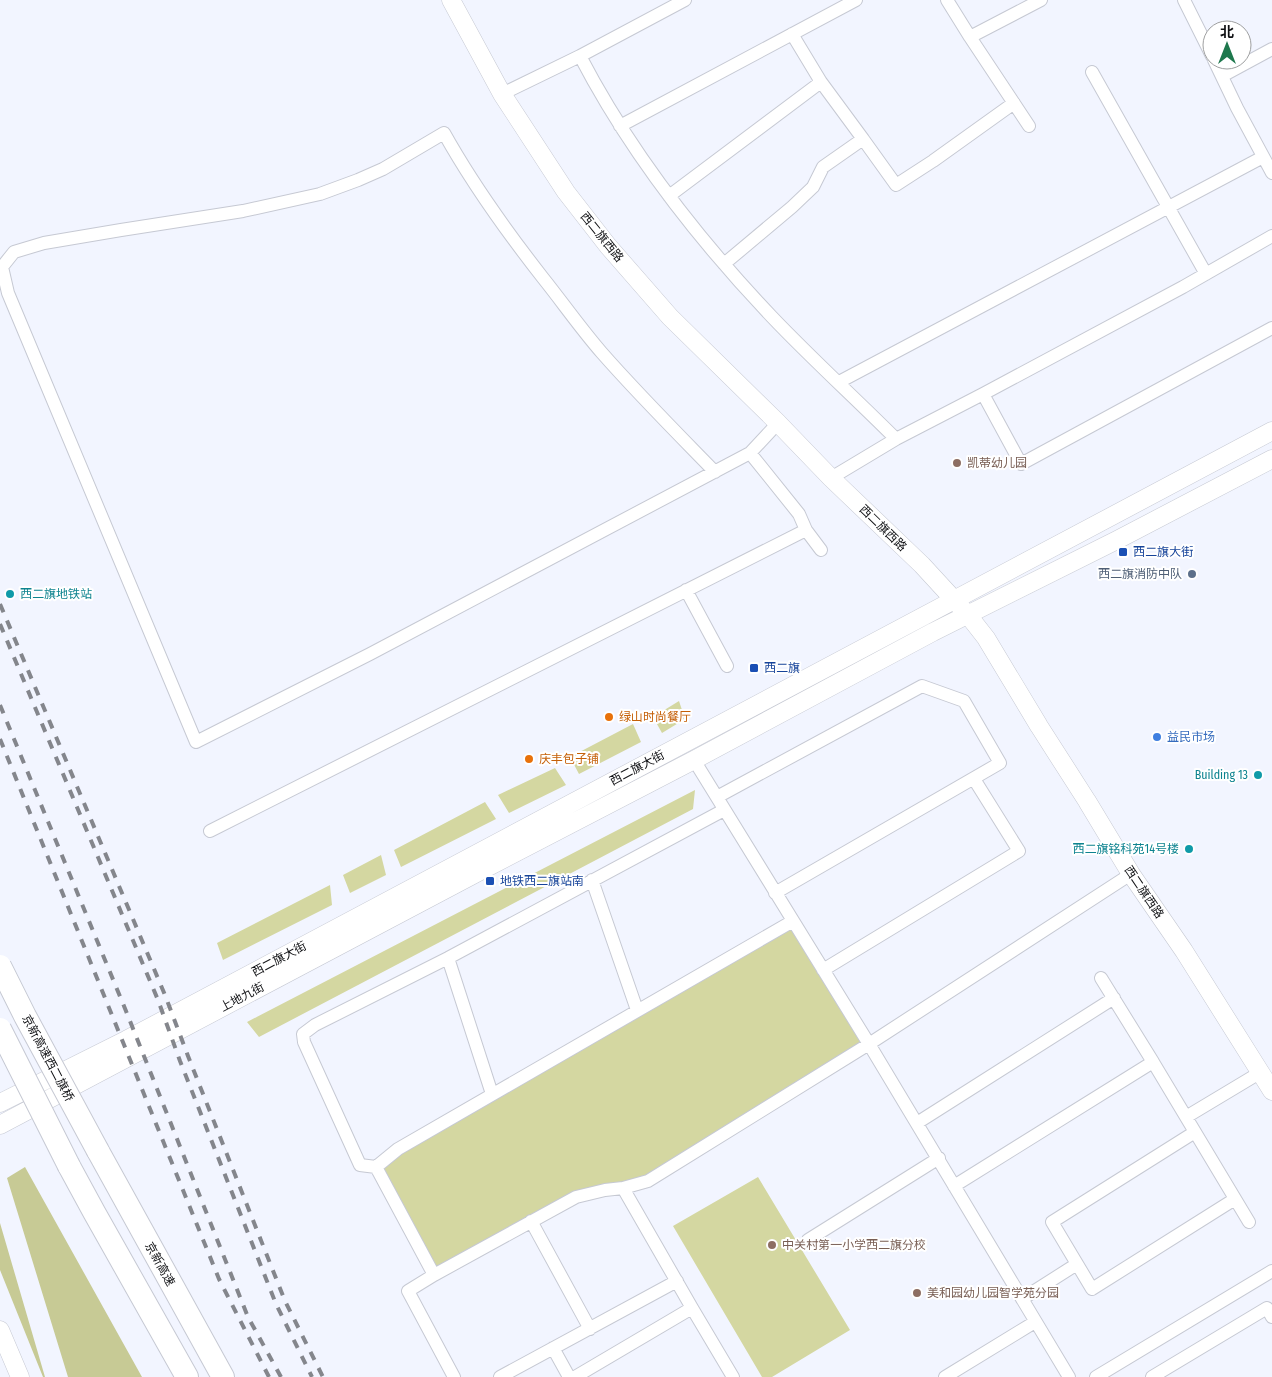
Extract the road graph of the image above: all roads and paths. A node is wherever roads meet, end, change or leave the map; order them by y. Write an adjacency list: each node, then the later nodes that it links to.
1 (451, 0): 16 (main road, 西二旗西路)
2 (685, 0): 11 (street)
3 (856, 0): 7 (street)
4 (947, 0): 9 (street)
5 (1041, 0): 9 (street)
6 (1184, 0): 8 (street)
7 (792, 34): 15 (street); 18 (street)
8 (1202, 36)
9 (970, 37): 17 (street)
10 (1272, 49): 14 (street)
11 (580, 56): 16 (street); 18 (street)
12 (1219, 70): 14 (street)
13 (1092, 72): 24 (street)
14 (1222, 76): 21 (street)
15 (821, 82): 20 (street); 23 (street)
16 (502, 94): 31 (main road, 西二旗西路)
17 (1014, 103): 19 (street); 20 (street)
18 (620, 126): 23 (street)
19 (1029, 126)
20 (863, 139): 26 (street)
21 (1263, 156): 22 (street); 24 (street)
22 (1272, 173)
23 (669, 196): 26 (street)
24 (1169, 206): 27 (street); 29 (street)
25 (1272, 236): 27 (street)
26 (724, 264): 29 (street)
27 (1206, 274): 30 (street)
28 (1272, 328): 30 (street)
29 (839, 382): 33 (street)
30 (983, 394): 33 (street)
31 (778, 423): 34 (street); 37 (main road, 西二旗西路)
32 (1272, 431): 41 (main road, 西二旗大街)
33 (896, 439): 37 (street)
34 (750, 454): 36 (street); 38 (street)
35 (1272, 459): 42 (main road, 西二旗大街)
36 (715, 472): 36 (street)
37 (830, 478): 41 (main road, 西二旗西路)
38 (806, 530): 39 (street); 40 (street)
39 (821, 550)
40 (686, 590): 43 (street); 48 (street)
41 (954, 600): 42 (main road, 西二旗西路); 66 (main road, 西二旗大街)
42 (968, 615): 44 (main road, 西二旗大街); 50 (main road, 西二旗西路)
43 (727, 666)
44 (694, 760): 46 (street); 49 (main road, 西二旗大街)
45 (974, 779): 46 (street); 52 (street); 56 (street)
46 (717, 798): 47 (street)
47 (724, 810): 51 (street); 52 (street)
48 (210, 831)
49 (484, 869): 69 (main road, 上地九街)
50 (1131, 874): 61 (street); 63 (main road, 西二旗西路)
51 (592, 880): 54 (street); 59 (street)
52 (776, 893): 53 (street)
53 (793, 921): 56 (street); 59 (street)
54 (448, 958): 65 (street); 73 (street)
55 (0, 966): 71 (highway, 京新高速西二旗桥, bridge)
56 (823, 970): 61 (street)
57 (1101, 978): 58 (street)
58 (1114, 998): 62 (street); 68 (street)
59 (637, 1010): 65 (street)
60 (0, 1030): 92 (highway, bridge)
61 (869, 1044): 68 (street); 75 (street)
62 (1153, 1062): 67 (street); 74 (street)
63 (1261, 1072): 64 (main road, 西二旗西路); 67 (street)
64 (1272, 1090)
65 (492, 1094): 73 (street)
66 (0, 1104)
67 (1186, 1117): 70 (street)
68 (917, 1123): 72 (street)
69 (0, 1125)
70 (1195, 1132): 76 (street); 80 (street)
71 (98, 1151): 93 (highway, 京新高速)
72 (939, 1158): 74 (street); 79 (street)
73 (376, 1167): 82 (street)
74 (954, 1186): 84 (street)
75 (623, 1188): 77 (street); 83 (street)
76 (1235, 1199): 78 (street); 80 (street)
77 (532, 1221): 82 (street); 88 (street)
78 (1250, 1222)
79 (808, 1240)
80 (1077, 1264): 84 (street)
81 (1272, 1271): 101 (street)
82 (434, 1275): 94 (street)
83 (677, 1281): 85 (street); 88 (street)
84 (1022, 1300): 87 (street)
85 (692, 1308): 97 (street); 98 (street)
86 (1272, 1317): 102 (street)
87 (1035, 1322): 99 (street); 100 (street)
88 (590, 1328): 90 (street)
89 (0, 1330): 91 (main road)
90 (553, 1348): 95 (street); 96 (street)
91 (20, 1377)
92 (187, 1377)
93 (223, 1377)
94 (454, 1377)
95 (500, 1377)
96 (569, 1377)
97 (575, 1377)
98 (734, 1377)
99 (945, 1377)
100 (1069, 1377)
101 (1096, 1377)
102 (1152, 1377)

